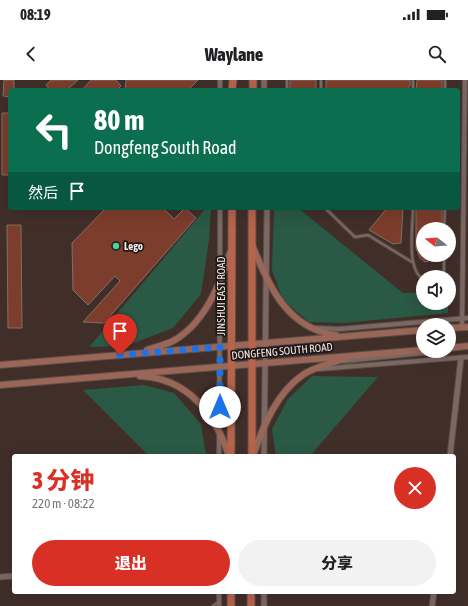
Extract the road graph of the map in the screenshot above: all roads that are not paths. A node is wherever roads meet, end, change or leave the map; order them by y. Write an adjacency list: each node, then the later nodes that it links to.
1 (465, 80): 2 (street)
2 (466, 193): 3 (street)
3 (466, 202): 19 (street)
4 (220, 210): 17 (street)
5 (232, 210): 13 (main road, JINSHUI EAST ROAD)
6 (252, 210): 12 (main road)
7 (267, 210): 16 (street)
8 (327, 210): 14 (lane)
9 (413, 210): 14 (lane)
10 (445, 210): 11 (lane)
11 (444, 222)
12 (252, 245): 16 (main road); 25 (main road)
13 (232, 248): 17 (main road); 26 (main road, JINSHUI EAST ROAD)
14 (412, 262): 15 (lane)
15 (416, 271)
16 (266, 276): 21 (main road); 24 (street)
17 (220, 279): 27 (street); 31 (main road)
18 (468, 318): 19 (street)
19 (462, 319): 20 (street); 21 (street)
20 (465, 327)
21 (312, 328): 23 (main road)
22 (416, 331): 23 (main road, DONGFENG SOUTH ROAD)
23 (348, 336): 24 (main road, DONGFENG SOUTH ROAD)
24 (265, 343): 25 (main road, DONGFENG SOUTH ROAD); 38 (street)
25 (252, 344): 26 (main road, DONGFENG SOUTH ROAD); 39 (main road)
26 (232, 346): 27 (main road, DONGFENG SOUTH ROAD); 41 (main road, JINSHUI EAST ROAD)
27 (220, 347): 31 (main road, DONGFENG SOUTH ROAD); 42 (street)
28 (468, 348): 29 (main road)
29 (456, 349)
30 (416, 351): 33 (main road, DONGFENG SOUTH ROAD)
31 (134, 354): 40 (main road, DONGFENG SOUTH ROAD)
32 (416, 354): 37 (street)
33 (355, 355): 36 (main road, DONGFENG SOUTH ROAD); 37 (main road)
34 (468, 357): 35 (street)
35 (461, 358): 43 (street); 54 (street)
36 (298, 360): 37 (street); 38 (main road, DONGFENG SOUTH ROAD)
37 (338, 361): 43 (main road)
38 (265, 362): 39 (main road, DONGFENG SOUTH ROAD); 46 (street)
39 (252, 363): 41 (main road, DONGFENG SOUTH ROAD); 51 (main road)
40 (0, 365)
41 (232, 365): 42 (main road, DONGFENG SOUTH ROAD); 50 (main road, JINSHUI EAST ROAD)
42 (220, 366): 44 (main road, DONGFENG SOUTH ROAD); 47 (street)
43 (314, 369): 46 (main road)
44 (116, 375): 45 (main road, DONGFENG SOUTH ROAD); 47 (main road)
45 (0, 385)
46 (264, 428): 52 (main road); 53 (street)
47 (219, 434): 48 (street); 49 (main road)
48 (219, 454)
49 (229, 454)
50 (230, 454)
51 (252, 454)
52 (253, 454)
53 (264, 454)
54 (450, 454)
55 (12, 576): 56 (street)
56 (0, 577)
57 (219, 594): 62 (street)
58 (231, 594): 65 (main road)
59 (251, 594): 66 (main road)
60 (264, 594): 67 (street)
61 (434, 594): 68 (street)
62 (219, 601): 63 (lane); 64 (street)
63 (213, 606)
64 (218, 606)
65 (231, 606)
66 (251, 606)
67 (264, 606)
68 (432, 606)

